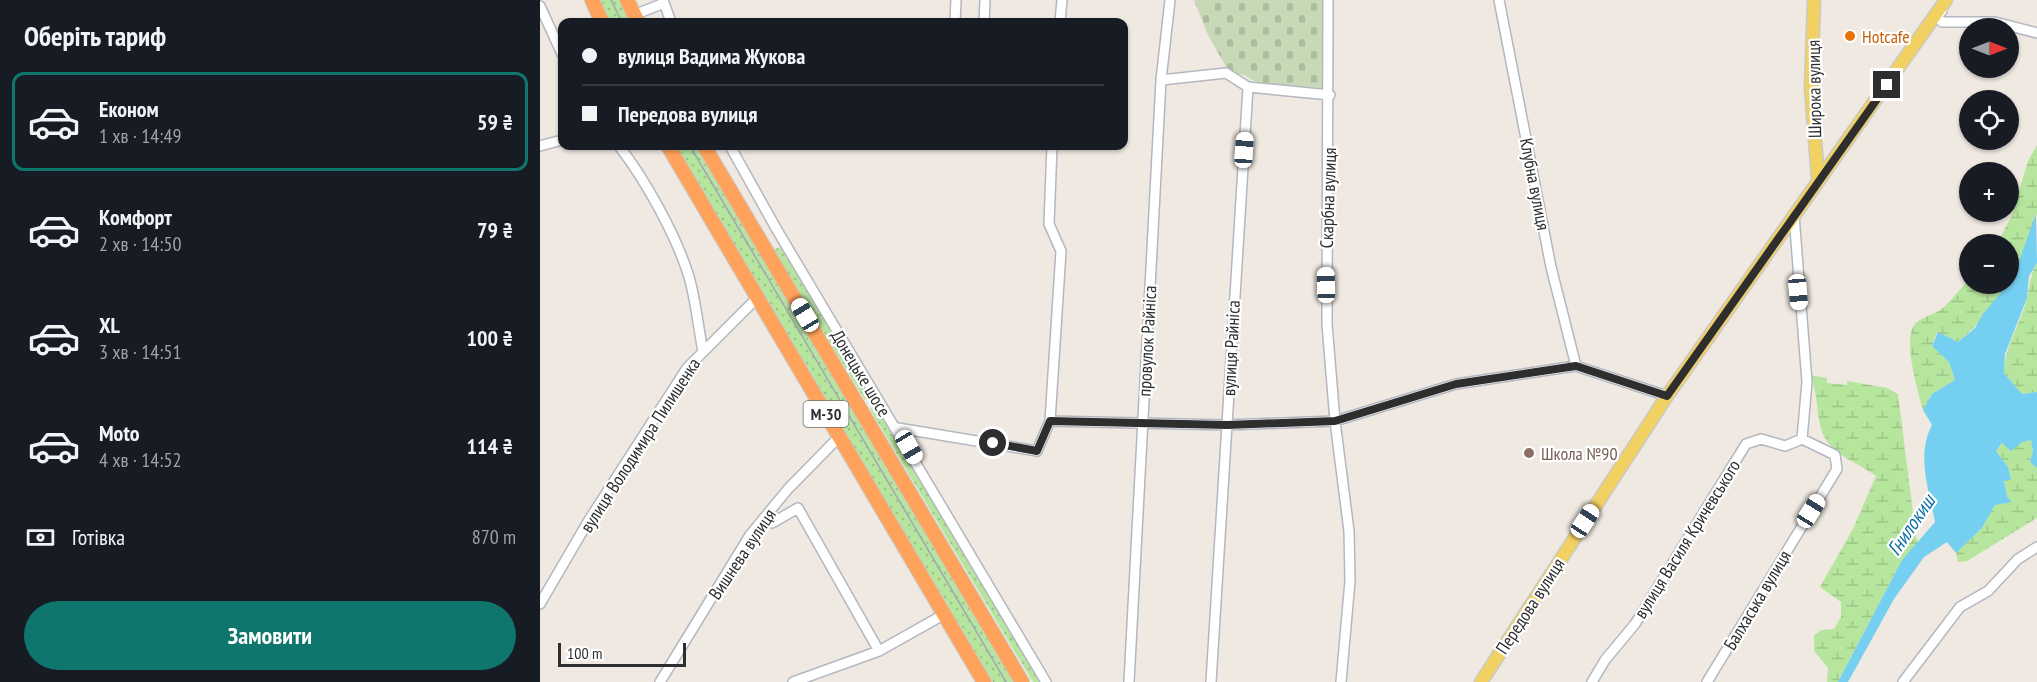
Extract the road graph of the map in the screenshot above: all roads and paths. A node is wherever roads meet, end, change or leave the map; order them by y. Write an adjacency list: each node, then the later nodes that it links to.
1 (592, 0): 15 (highway)
2 (627, 0): 16 (highway)
3 (956, 0): 19 (street)
4 (986, 0): 20 (street)
5 (1062, 0): 21 (street)
6 (1170, 0): 24 (street, провулок Райніса)
7 (1328, 0): 26 (street, Скарбна вулиця)
8 (1499, 0): 40 (street, Клубна вулиця)
9 (1815, 0): 34 (main road, Широка вулиця)
10 (1946, 0): 14 (main road)
11 (1952, 0): 14 (street, Передова вулиця)
12 (663, 2): 17 (street); 18 (street)
13 (540, 6): 23 (street)
14 (1937, 16): 22 (street); 34 (main road, Передова вулиця)
15 (600, 18)
16 (636, 18)
17 (638, 18)
18 (669, 18)
19 (955, 18)
20 (984, 18)
21 (1060, 18)
22 (2037, 33)
23 (558, 45)
24 (1161, 80): 25 (street); 44 (street, провулок Райніса)
25 (1248, 87): 26 (street); 45 (street, вулиця Райніса)
26 (1330, 95): 43 (street, Скарбна вулиця)
27 (558, 141): 28 (street)
28 (540, 146)
29 (621, 150): 39 (street)
30 (670, 150): 38 (highway, М-30)
31 (706, 150): 37 (highway, Донецьке шосе / М-30)
32 (732, 150): 36 (street)
33 (1052, 150): 42 (street)
34 (1818, 179): 35 (main road, Передова вулиця)
35 (1794, 215): 41 (main road, Передова вулиця); 48 (street)
36 (777, 230): 37 (street); 46 (street)
37 (760, 240): 57 (highway, Донецьке шосе / М-30)
38 (756, 299): 39 (street, вулиця Володимира Пилишенка); 47 (highway, М-30)
39 (703, 351): 51 (street, вулиця Володимира Пилишенка)
40 (1576, 366): 41 (street); 43 (street)
41 (1667, 396): 62 (main road, Передова вулиця)
42 (1050, 421): 44 (street); 46 (street)
43 (1335, 421): 45 (street); 61 (street, Скарбна вулиця)
44 (1143, 423): 45 (street); 59 (street, провулок Райніса)
45 (1227, 425): 60 (street, вулиця Райніса)
46 (898, 428): 58 (street)
47 (839, 437): 52 (highway, М-30); 54 (street, Вишнева вулиця)
48 (1802, 439): 63 (street, вулиця Василя Кричевського); 64 (street, Балхаська вулиця)
49 (772, 523): 53 (street)
50 (2037, 547): 65 (street)
51 (540, 604)
52 (943, 615): 53 (street); 56 (highway, М-30)
53 (879, 651): 55 (street)
54 (660, 682)
55 (794, 682)
56 (984, 682)
57 (1022, 682)
58 (1046, 682)
59 (1129, 682)
60 (1211, 682)
61 (1341, 682)
62 (1481, 682)
63 (1592, 682)
64 (1707, 682)
65 (1903, 682)

